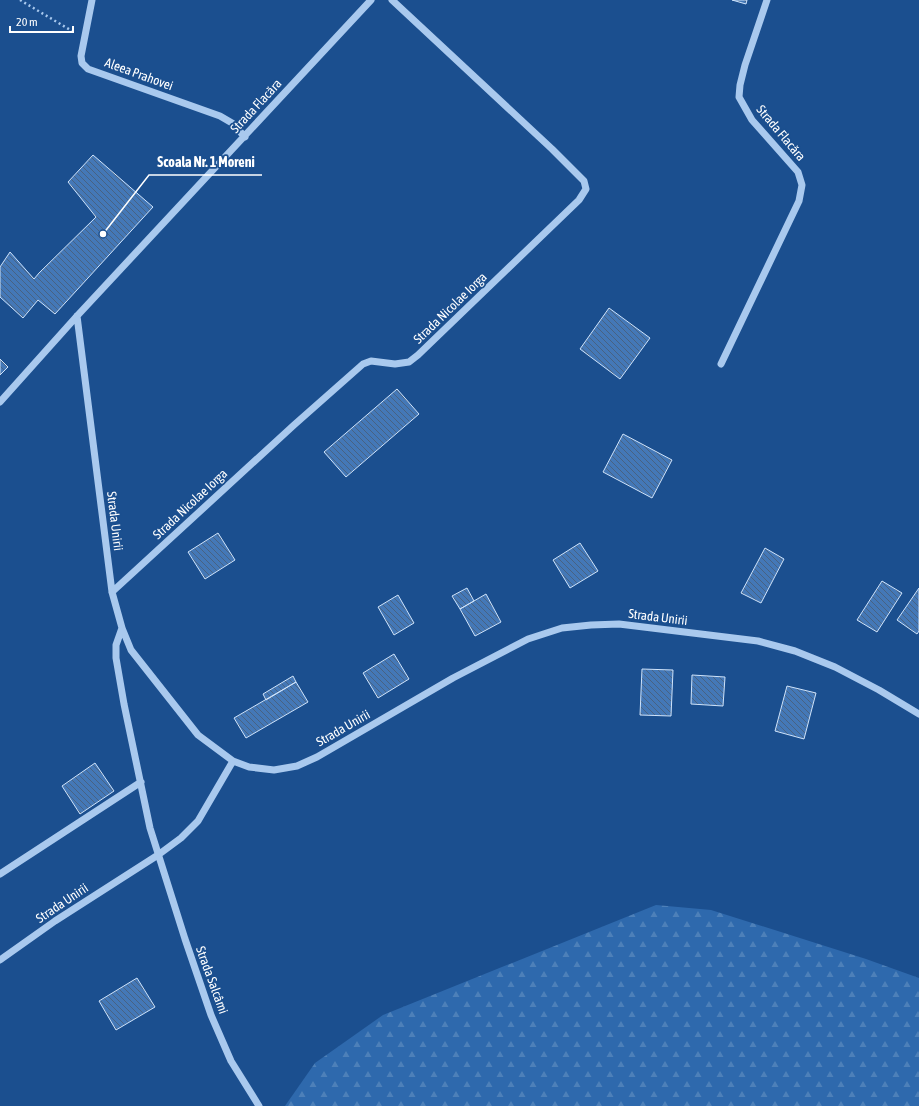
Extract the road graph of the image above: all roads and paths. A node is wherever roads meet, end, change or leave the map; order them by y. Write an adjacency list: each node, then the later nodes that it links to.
1 (20, 0): 6 (path)
2 (92, 0): 6 (street, Aleea Prahovei)
3 (371, 0): 7 (street, Strada Flacăra)
4 (392, 0): 11 (street, Strada Nicolae Iorga)
5 (767, 0): 9 (street, Strada Flacăra)
6 (84, 39): 7 (street, Aleea Prahovei)
7 (245, 136): 8 (street, Strada Flacăra)
8 (77, 316): 10 (street, Strada Flacăra); 11 (street, Strada Unirii)
9 (721, 364)
10 (0, 402)
11 (112, 592): 12 (street, Strada Unirii)
12 (122, 628): 14 (street, Strada Unirii); 15 (street, Strada Salcâmi)
13 (919, 714): 14 (street, Strada Unirii)
14 (233, 761): 16 (street)
15 (140, 782): 16 (street, Strada Salcâmi); 17 (street)
16 (158, 855): 18 (street, Strada Unirii); 19 (street, Strada Salcâmi)
17 (0, 874)
18 (0, 960)
19 (259, 1106)

